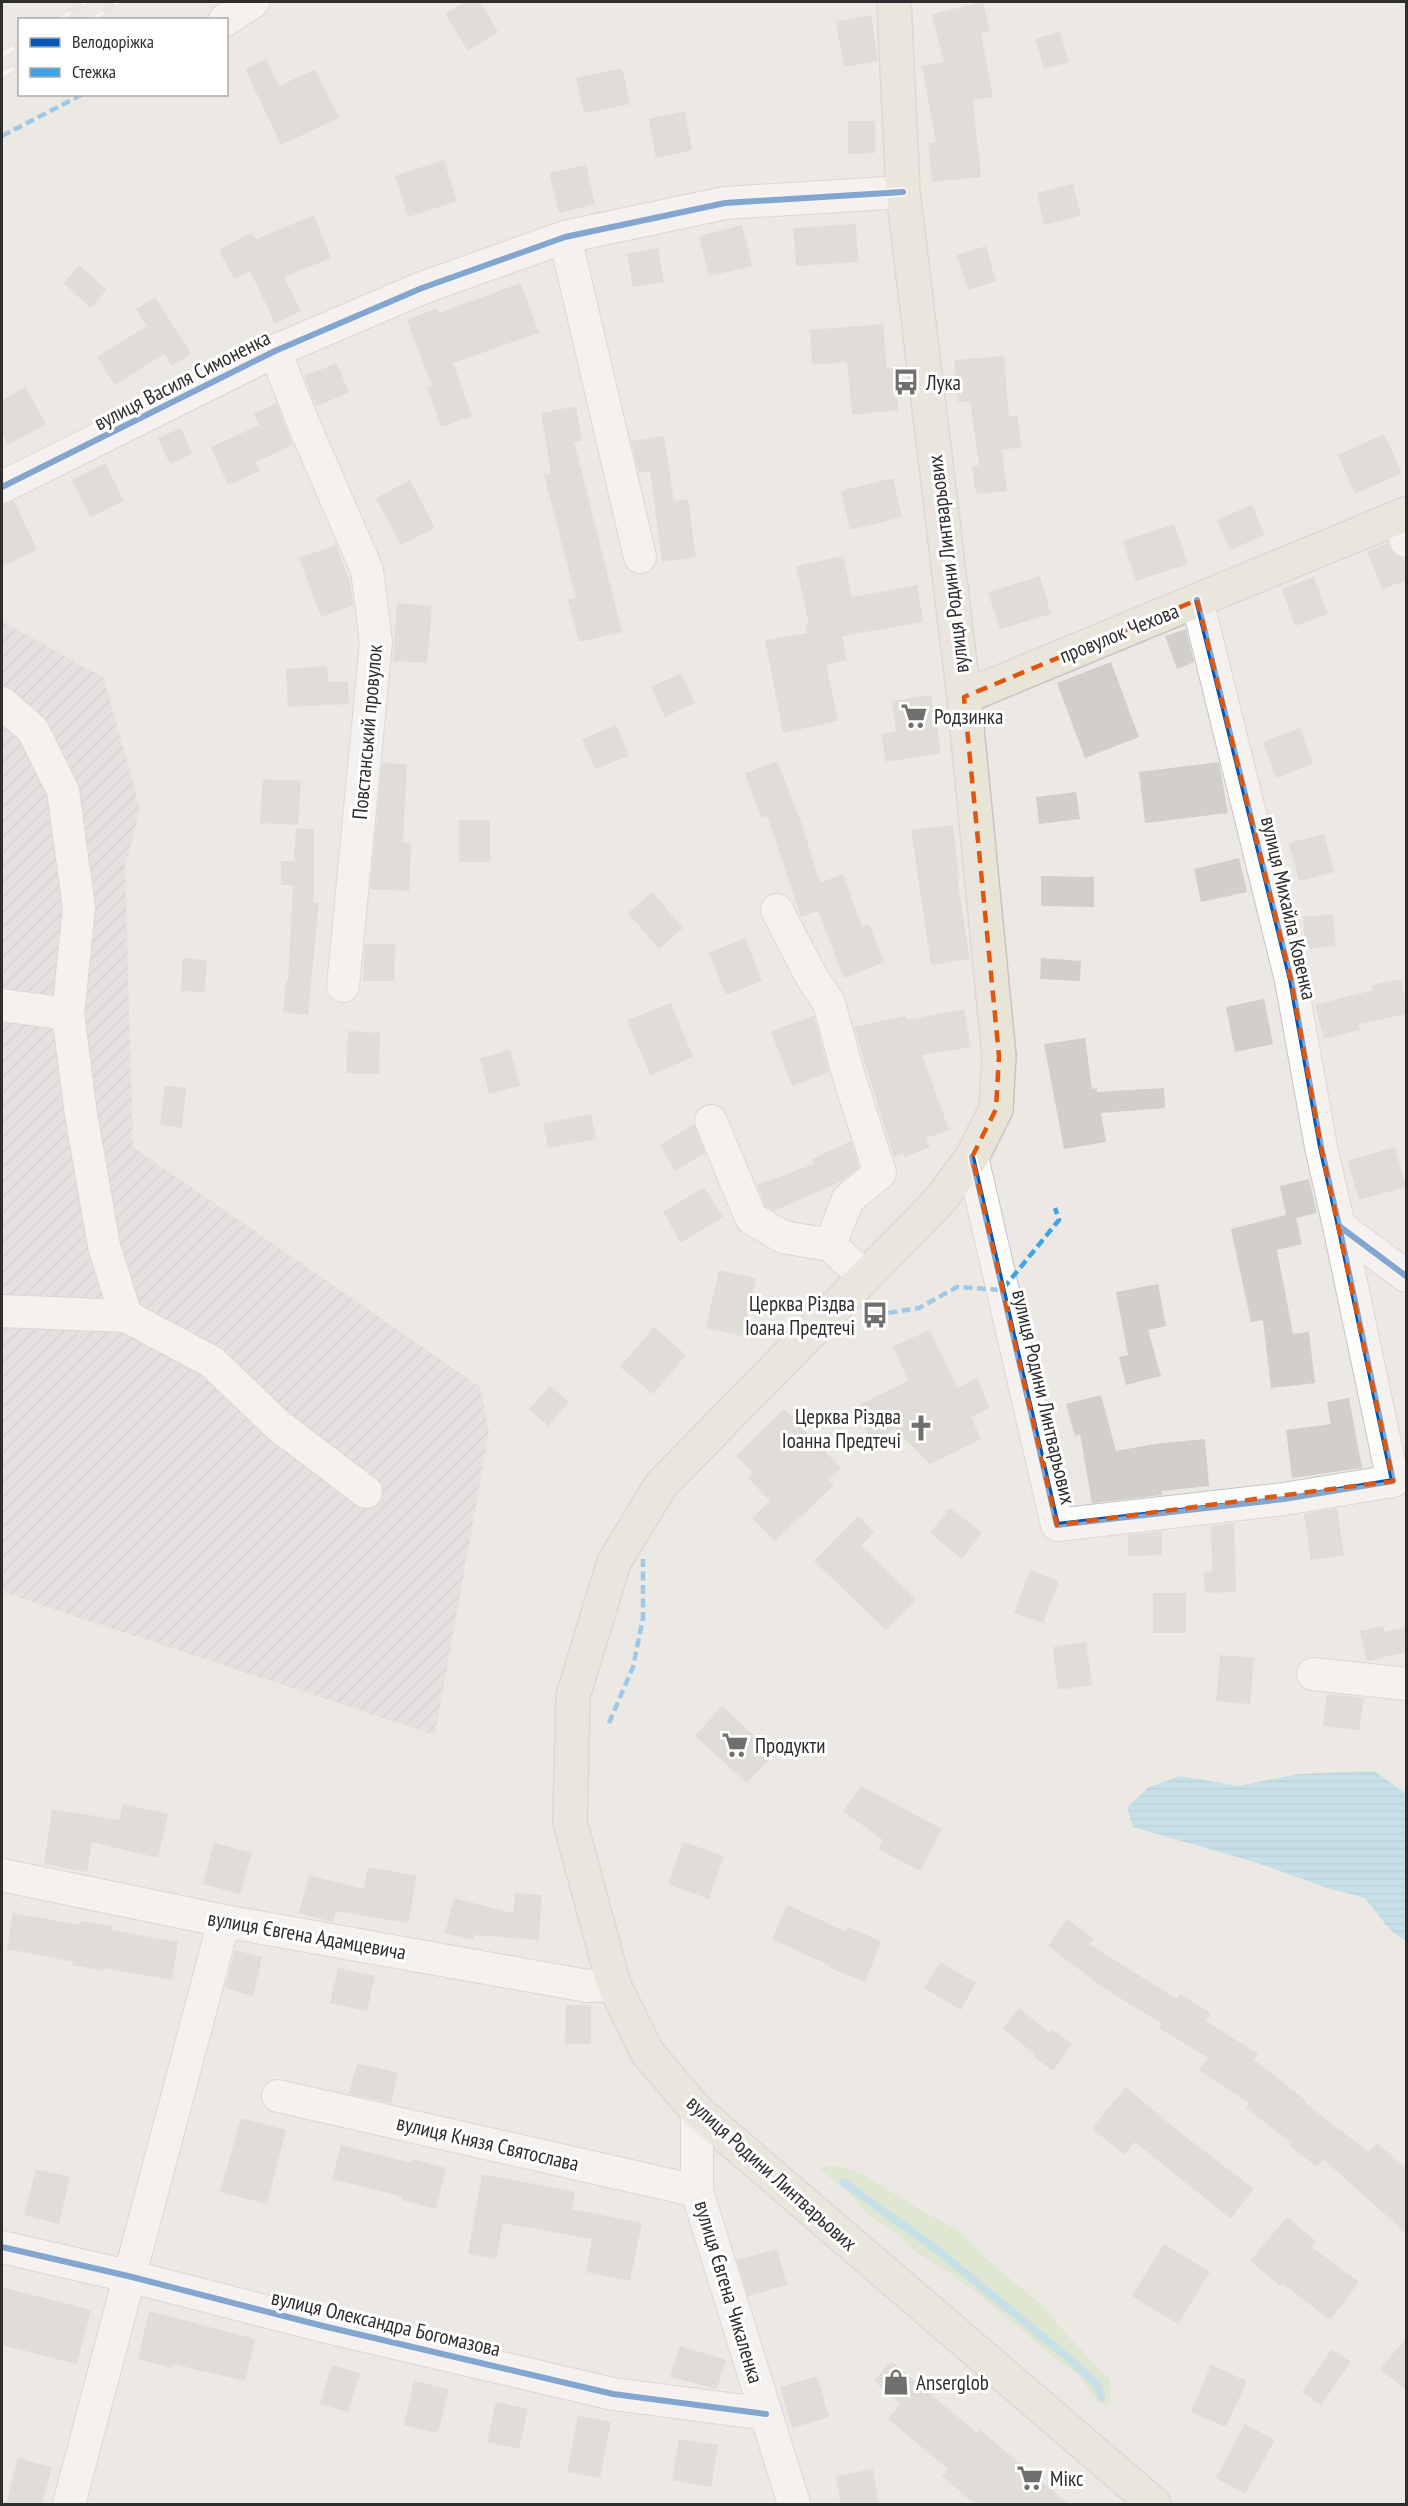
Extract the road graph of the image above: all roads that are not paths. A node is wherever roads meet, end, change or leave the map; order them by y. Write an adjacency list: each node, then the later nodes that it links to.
1 (253, 2): 3 (street)
2 (894, 2): 4 (main road, вулиця Родини Линтварьових)
3 (228, 18)
4 (903, 192): 5 (street, вулиця Василя Симоненка); 11 (main road, вулиця Родини Линтварьових)
5 (566, 237): 6 (street, вулиця Василя Симоненка); 9 (street)
6 (275, 351): 7 (street, вулиця Василя Симоненка); 14 (street, Повстанський провулок)
7 (2, 487)
8 (1404, 524): 10 (main road, провулок Чехова)
9 (640, 557)
10 (1197, 600): 11 (main road, провулок Чехова); 19 (street, вулиця Михайла Ковенка)
11 (964, 697): 18 (main road, вулиця Родини Линтварьових)
12 (2, 703): 16 (street)
13 (777, 910): 20 (street)
14 (343, 986)
15 (2, 1005): 16 (street)
16 (68, 1014): 24 (street)
17 (711, 1121): 20 (street)
18 (972, 1157): 21 (main road, вулиця Родини Линтварьових); 26 (street, вулиця Родини Линтварьових)
19 (1339, 1226): 22 (street); 26 (street, вулиця Михайла Ковенка)
20 (830, 1245): 21 (street)
21 (864, 1276): 31 (main road, вулиця Родини Линтварьових)
22 (1407, 1276)
23 (2, 1311): 24 (street)
24 (126, 1316): 25 (street)
25 (366, 1492)
26 (1284, 1499)
27 (1313, 1674): 28 (street)
28 (1407, 1684)
29 (2, 1875): 30 (street, вулиця Євгена Адамцевича)
30 (224, 1921): 31 (street, вулиця Євгена Адамцевича); 36 (street)
31 (614, 1985): 33 (main road, вулиця Родини Линтварьових)
32 (279, 2096): 34 (street, вулиця Князя Святослава)
33 (697, 2111): 34 (street, вулиця Євгена Чикаленка); 40 (main road, вулиця Родини Линтварьових)
34 (698, 2191): 37 (street, вулиця Євгена Чикаленка)
35 (2, 2247): 36 (street, вулиця Олександра Богомазова)
36 (128, 2276): 37 (street, вулиця Олександра Богомазова); 38 (street)
37 (766, 2414): 39 (street, вулиця Євгена Чикаленка)
38 (69, 2505)
39 (794, 2505)
40 (1154, 2505)

